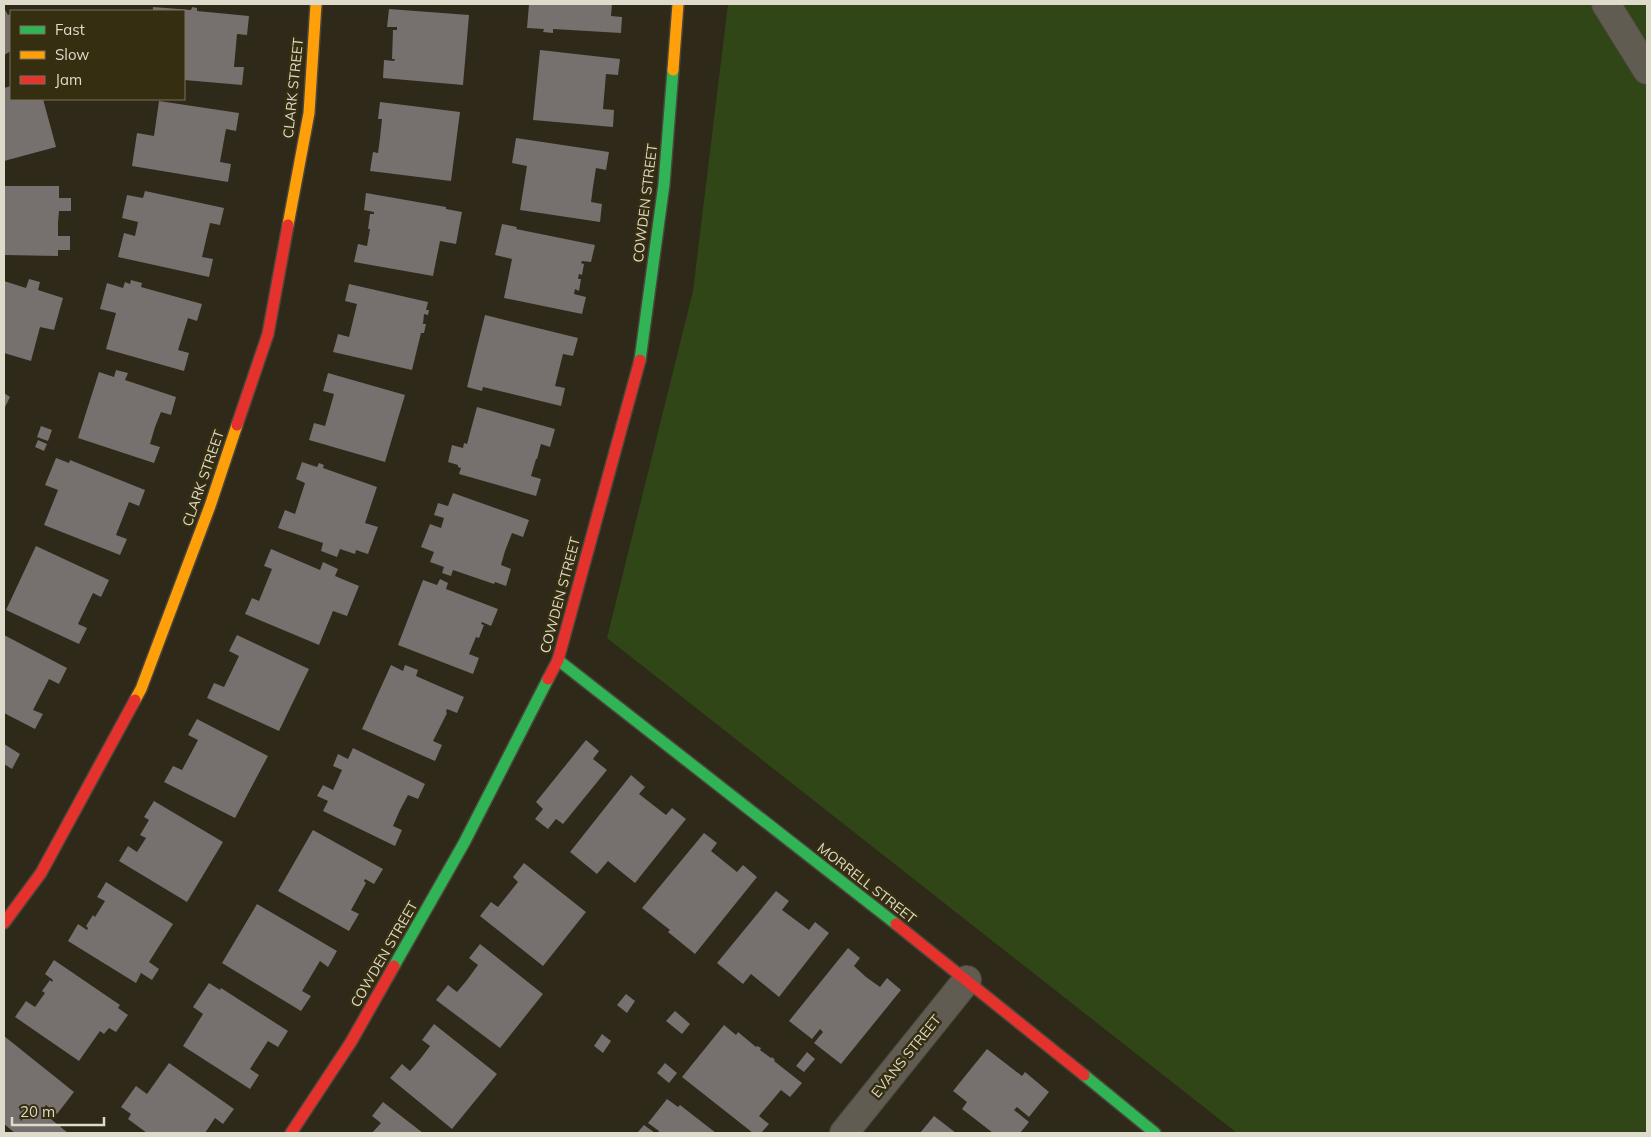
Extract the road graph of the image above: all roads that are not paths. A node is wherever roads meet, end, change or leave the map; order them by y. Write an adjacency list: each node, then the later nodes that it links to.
1 (316, 4): 6 (street, CLARK STREET)
2 (678, 4): 5 (street, COWDEN STREET)
3 (1606, 4): 4 (street)
4 (1647, 70)
5 (558, 660): 7 (street, MORRELL STREET); 8 (street, COWDEN STREET)
6 (4, 923)
7 (967, 980): 9 (street, EVANS STREET); 10 (street, MORRELL STREET)
8 (291, 1133)
9 (844, 1133)
10 (1154, 1133)

